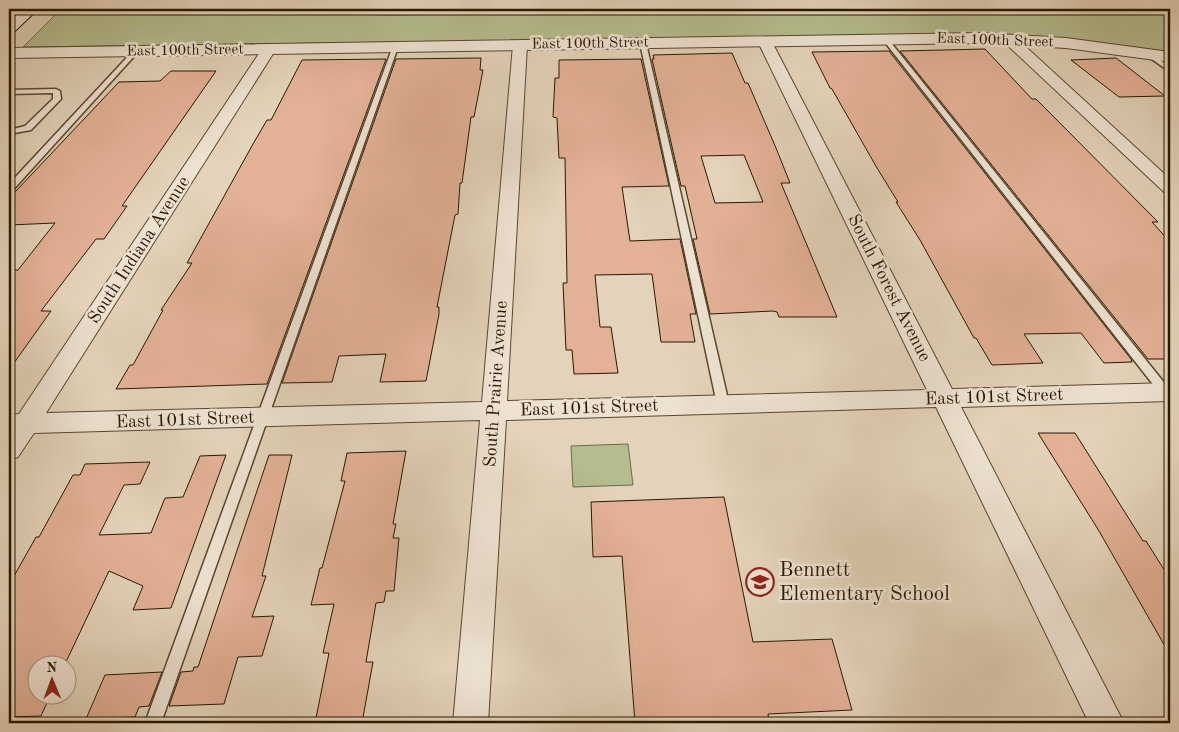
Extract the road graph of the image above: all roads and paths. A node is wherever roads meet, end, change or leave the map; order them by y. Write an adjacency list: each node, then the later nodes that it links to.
1 (31, 9): 2 (street)
2 (9, 30)
3 (1009, 39): 4 (street, East 100th Street); 12 (street, East 100th Street); 17 (street)
4 (886, 40): 5 (street, East 100th Street); 19 (lane)
5 (765, 42): 6 (street, East 100th Street); 20 (street, South Forest Avenue)
6 (643, 44): 7 (street, East 100th Street); 21 (lane)
7 (520, 45): 8 (street, East 100th Street); 22 (street, South Prairie Avenue)
8 (394, 47): 9 (street, East 100th Street); 23 (lane)
9 (269, 49): 10 (street, East 100th Street); 24 (street, South Indiana Avenue)
10 (135, 52): 11 (street, East 100th Street); 18 (lane)
11 (9, 54)
12 (1148, 54): 13 (street, East 100th Street); 14 (lane)
13 (1170, 57)
14 (1170, 70)
15 (9, 92): 16 (lane)
16 (9, 132)
17 (1170, 188)
18 (9, 189)
19 (1169, 394): 20 (street, East 101st Street)
20 (944, 398): 21 (street, East 101st Street); 28 (street, South Forest Avenue)
21 (723, 404): 22 (street, East 101st Street)
22 (494, 411): 23 (street, East 101st Street); 27 (street, South Prairie Avenue)
23 (262, 418): 24 (street, East 101st Street); 26 (lane)
24 (17, 424): 25 (street, South Indiana Avenue)
25 (9, 450)
26 (153, 723)
27 (471, 723)
28 (1107, 723)

